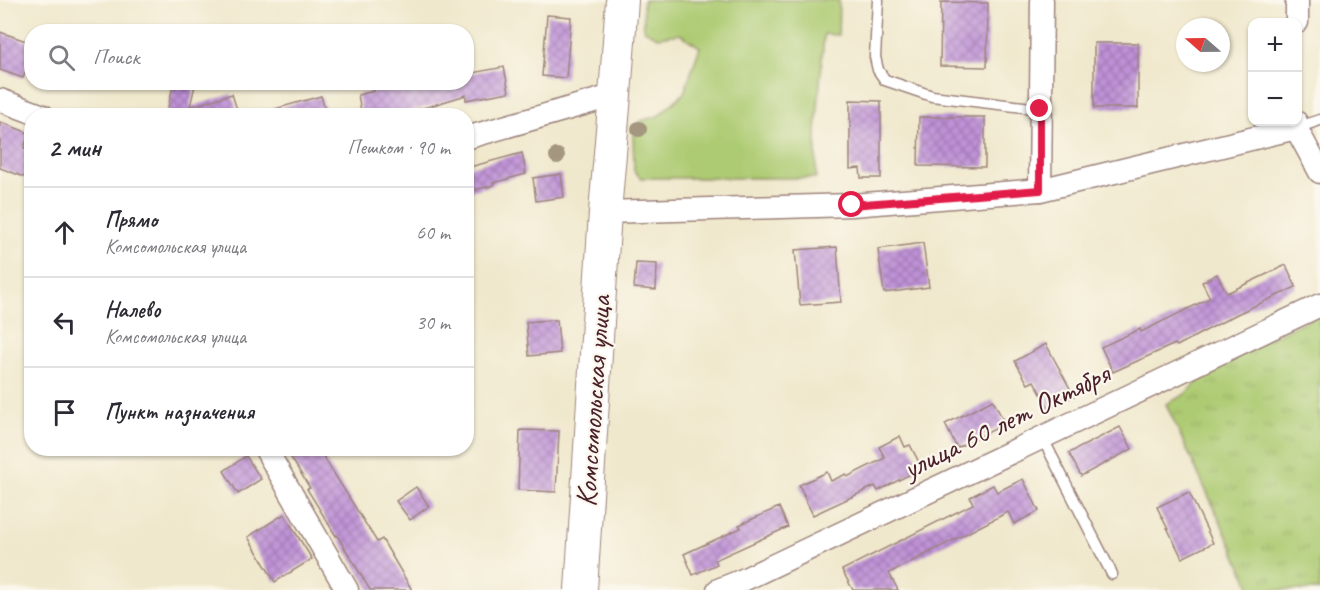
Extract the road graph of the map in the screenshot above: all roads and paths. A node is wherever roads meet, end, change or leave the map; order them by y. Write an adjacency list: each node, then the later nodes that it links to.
1 (622, 0): 6 (main road, Комсомольская улица)
2 (878, 0): 9 (lane)
3 (1042, 0): 9 (street)
4 (1297, 0): 5 (street)
5 (1297, 18)
6 (615, 95): 14 (street); 17 (main road, Комсомольская улица)
7 (0, 100): 8 (street)
8 (24, 109)
9 (1040, 109): 16 (street)
10 (1320, 120): 11 (lane)
11 (1302, 124)
12 (1292, 126): 16 (street)
13 (1297, 126): 15 (street)
14 (474, 136)
15 (1320, 172)
16 (1040, 190): 17 (street)
17 (605, 212): 23 (main road, Комсомольская улица)
18 (1320, 304): 19 (street, улица 60 лет Октября)
19 (1042, 437): 21 (lane); 24 (street, улица 60 лет Октября)
20 (270, 456): 22 (street)
21 (1112, 574)
22 (347, 590)
23 (581, 590)
24 (718, 590)

